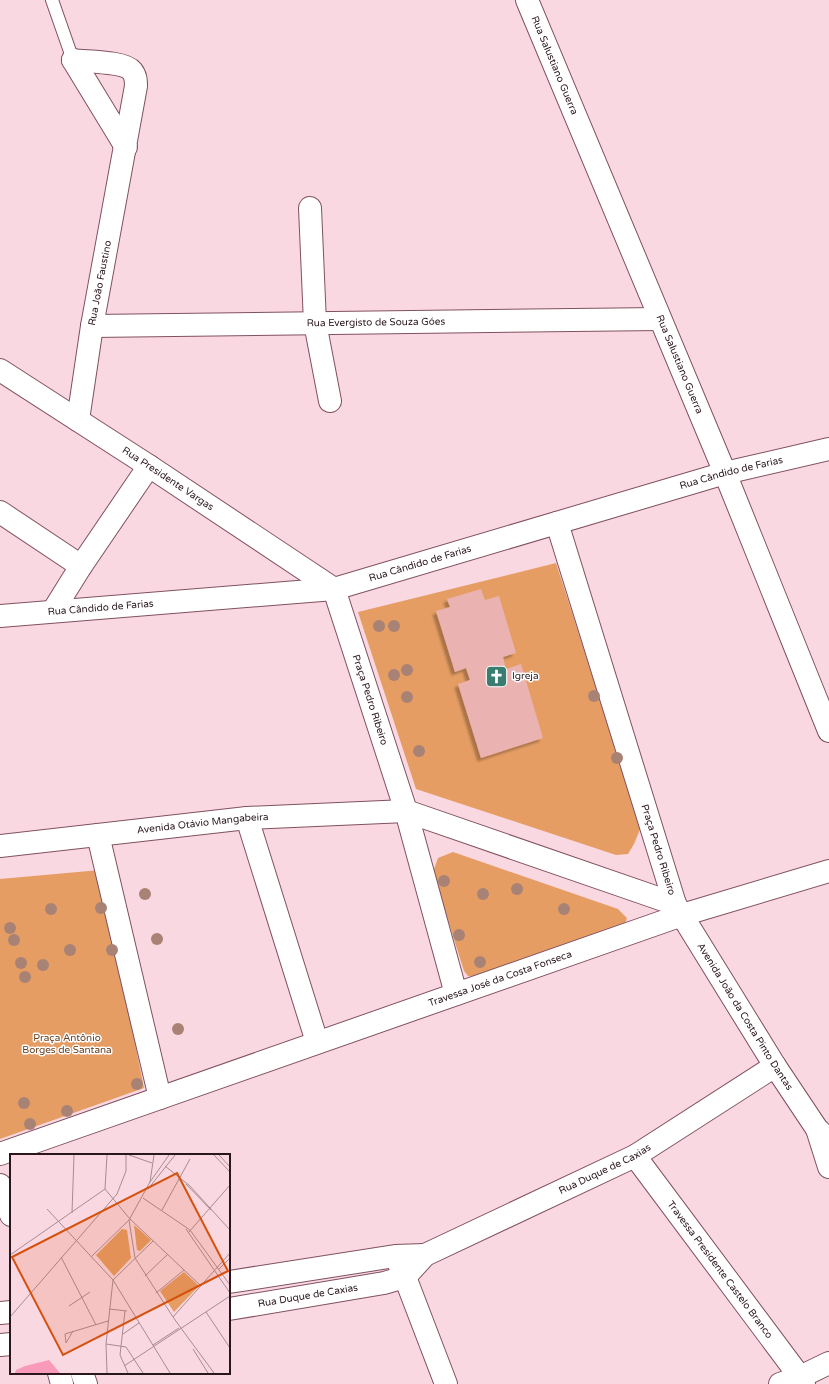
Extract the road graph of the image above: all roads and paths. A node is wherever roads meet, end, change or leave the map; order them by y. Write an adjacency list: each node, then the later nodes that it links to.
1 (52, 0): 3 (lane)
2 (527, 0): 6 (street, Rua Salustiano Guerra)
3 (73, 60): 4 (street); 4 (street, Rua João Faustino)
4 (126, 148): 8 (street, Rua João Faustino)
5 (310, 208): 7 (street)
6 (660, 319): 7 (street, Rua Evergisto de Souza Góes); 14 (street, Rua Salustiano Guerra)
7 (315, 323): 8 (street, Rua Evergisto de Souza Góes); 10 (street)
8 (92, 326): 11 (street, Rua João Faustino)
9 (0, 370): 11 (street, Rua Presidente Vargas)
10 (330, 401)
11 (78, 420): 13 (street, Rua Presidente Vargas)
12 (829, 449): 14 (street, Rua Cândido de Farias)
13 (149, 466): 17 (street); 18 (street, Rua Presidente Vargas)
14 (724, 474): 16 (street, Rua Cândido de Farias); 21 (street, Rua Salustiano Guerra)
15 (0, 512): 17 (street)
16 (557, 523): 18 (street, Rua Cândido de Farias); 27 (street, Praça Pedro Ribeiro)
17 (81, 566): 19 (street)
18 (334, 589): 19 (street, Rua Cândido de Farias); 22 (street, Praça Pedro Ribeiro)
19 (53, 611): 20 (street, Rua Cândido de Farias)
20 (0, 616)
21 (829, 731)
22 (406, 812): 23 (street, Avenida Otávio Mangabeira); 27 (street, Praça Pedro Ribeiro); 28 (street, Praça Pedro Ribeiro)
23 (247, 818): 24 (street, Avenida Otávio Mangabeira); 29 (street)
24 (98, 835): 25 (street, Avenida Otávio Mangabeira); 31 (street)
25 (0, 846)
26 (829, 871): 27 (street, Travessa José da Costa Fonseca)
27 (678, 909): 28 (street, Travessa José da Costa Fonseca); 30 (street, Avenida João da Costa Pinto Dantas)
28 (456, 994): 29 (street, Travessa José da Costa Fonseca)
29 (317, 1042): 31 (street)
30 (775, 1066): 32 (street, Avenida João da Costa Pinto Dantas); 34 (street, Rua Duque de Caxias)
31 (160, 1098): 33 (street)
32 (823, 1134): 35 (street, Avenida João da Costa Pinto Dantas)
33 (0, 1154)
34 (635, 1156): 38 (street, Rua Duque de Caxias); 50 (street, Travessa Presidente Castelo Branco)
35 (829, 1166)
36 (0, 1185): 37 (street)
37 (10, 1212)
38 (425, 1255): 39 (street, Rua Duque de Caxias); 40 (street, Rua Duque de Caxias)
39 (395, 1256): 40 (street); 41 (street, Rua Duque de Caxias)
40 (405, 1277): 42 (street, Rua Duque de Caxias); 53 (street)
41 (230, 1282)
42 (230, 1309)
43 (10, 1312): 44 (street)
44 (0, 1313)
45 (10, 1344): 46 (street)
46 (0, 1345)
47 (829, 1363): 50 (street)
48 (59, 1374): 51 (street)
49 (82, 1374): 52 (street)
50 (795, 1382)
51 (62, 1384)
52 (86, 1384)
53 (446, 1384)

